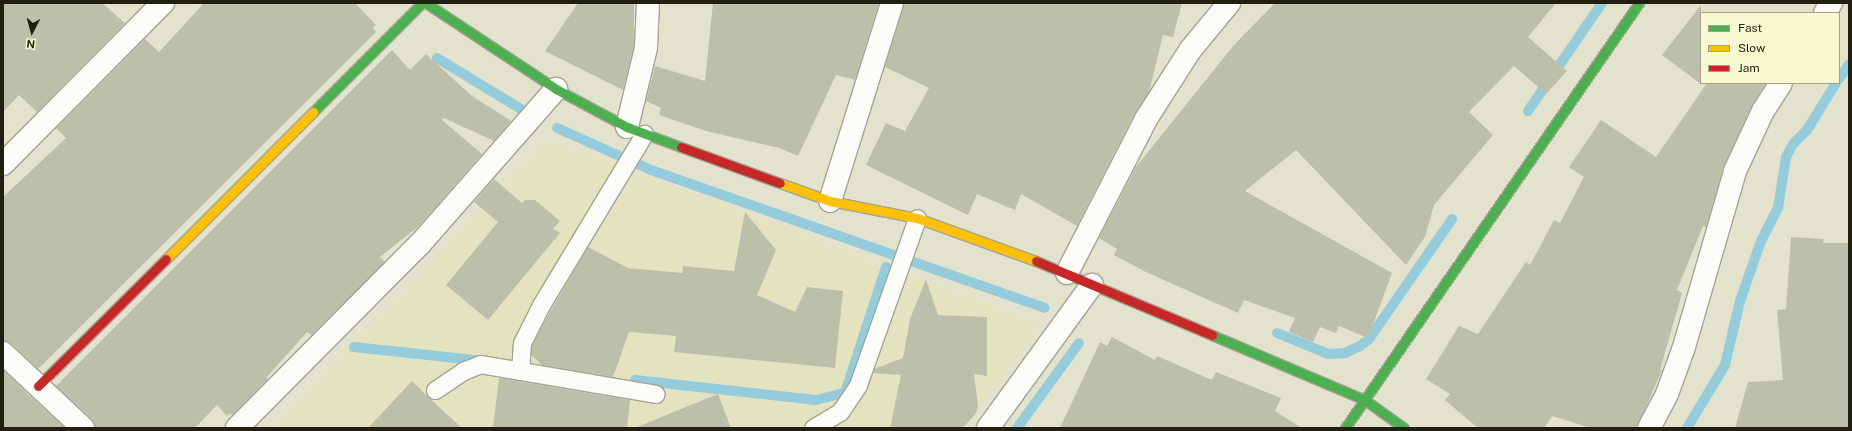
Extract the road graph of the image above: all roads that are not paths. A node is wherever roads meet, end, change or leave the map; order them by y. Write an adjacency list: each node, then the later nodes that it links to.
1 (163, 3): 13 (street)
2 (422, 3): 20 (street)
3 (426, 3): 11 (street)
4 (648, 3): 12 (street)
5 (892, 3): 14 (street)
6 (1228, 3): 16 (street)
7 (1639, 3): 23 (street)
8 (1831, 3): 9 (street)
9 (1826, 12)
10 (1780, 84): 30 (street)
11 (556, 89): 12 (street); 25 (street)
12 (636, 131): 14 (street); 19 (lane)
13 (3, 164)
14 (830, 201): 15 (street)
15 (917, 218): 16 (street); 26 (lane)
16 (1067, 273): 17 (street)
17 (1092, 285): 23 (street); 27 (street)
18 (3, 353): 20 (street)
19 (520, 371): 21 (lane); 22 (lane)
20 (38, 386): 24 (street)
21 (435, 390)
22 (655, 394)
23 (1365, 400): 28 (street); 29 (street)
24 (84, 428)
25 (237, 428)
26 (813, 428)
27 (988, 428)
28 (1345, 428)
29 (1404, 428)
30 (1649, 428)

